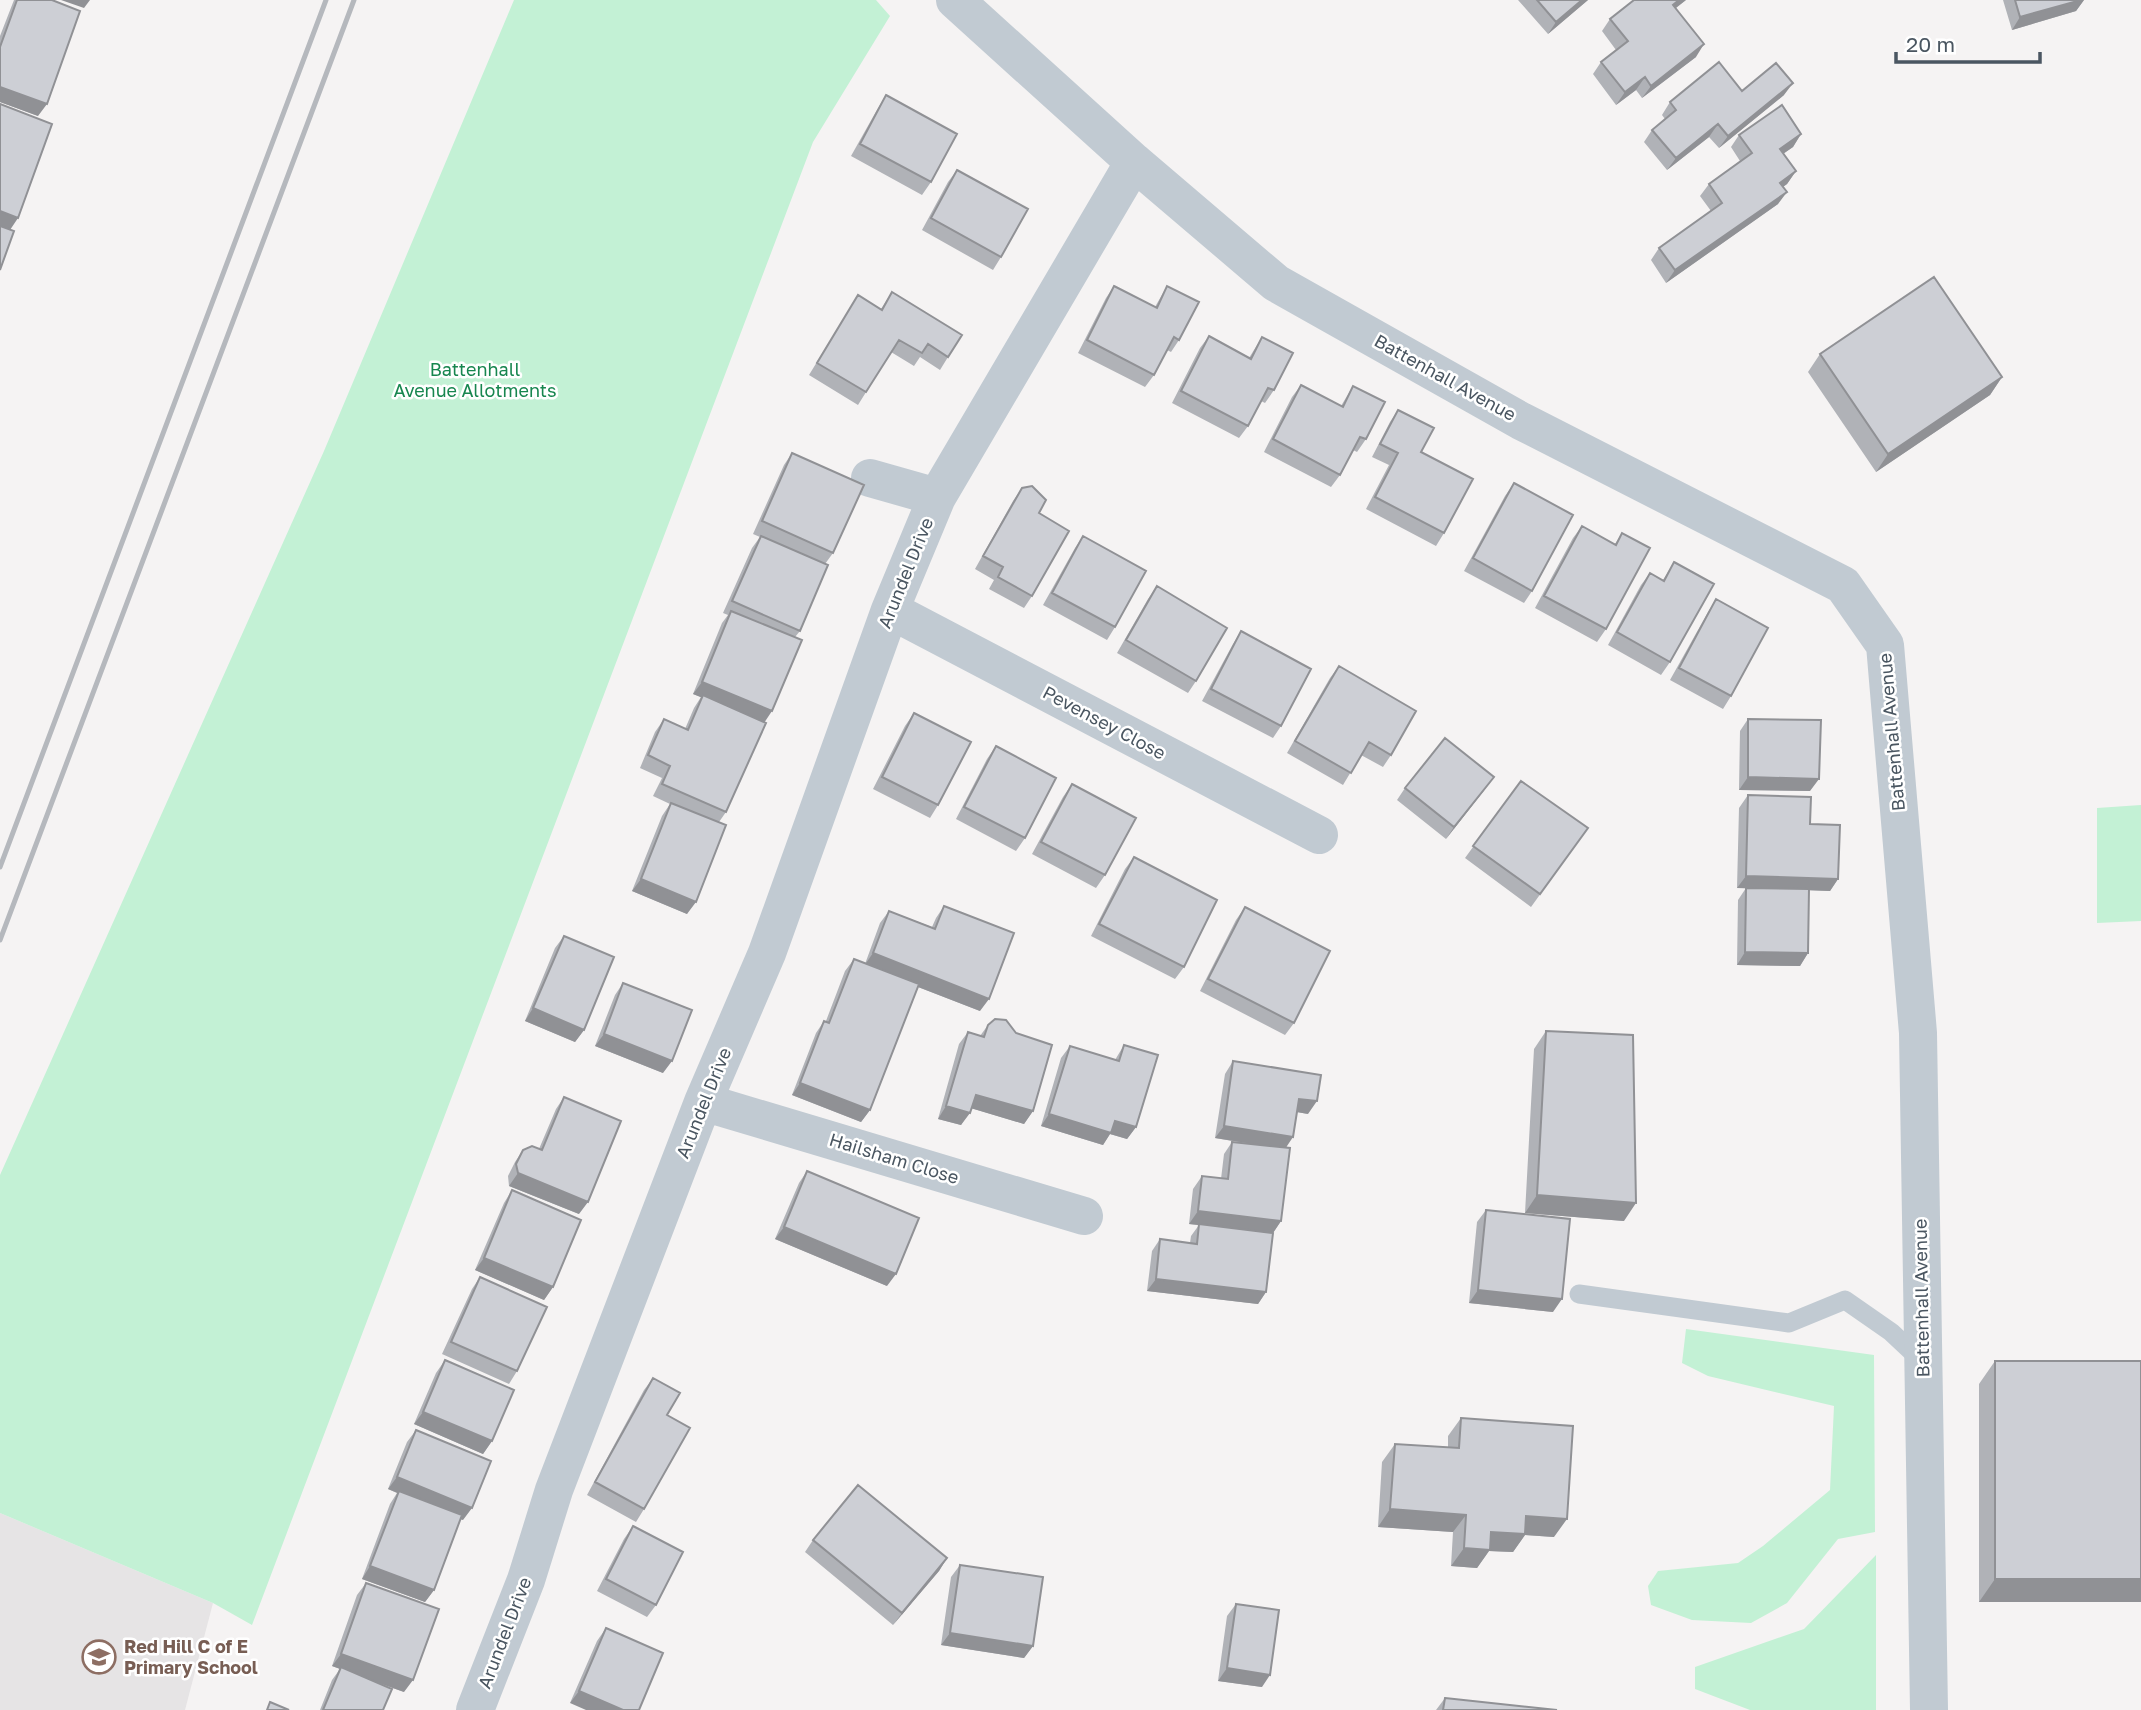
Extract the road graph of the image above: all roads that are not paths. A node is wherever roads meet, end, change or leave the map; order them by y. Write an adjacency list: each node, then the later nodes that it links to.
1 (955, 0): 2 (street, Battenhall Avenue)
2 (1134, 162): 4 (street, Arundel Drive); 10 (street, Battenhall Avenue)
3 (870, 478): 4 (street, Arundel Drive)
4 (937, 498): 5 (street, Arundel Drive)
5 (890, 610): 6 (street, Pevensey Close); 7 (street, Arundel Drive)
6 (1319, 835)
7 (703, 1102): 8 (street, Hailsham Close); 11 (street, Arundel Drive)
8 (1084, 1216)
9 (1579, 1294): 10 (lane)
10 (1924, 1363): 12 (street, Battenhall Avenue)
11 (475, 1710)
12 (1929, 1710)

